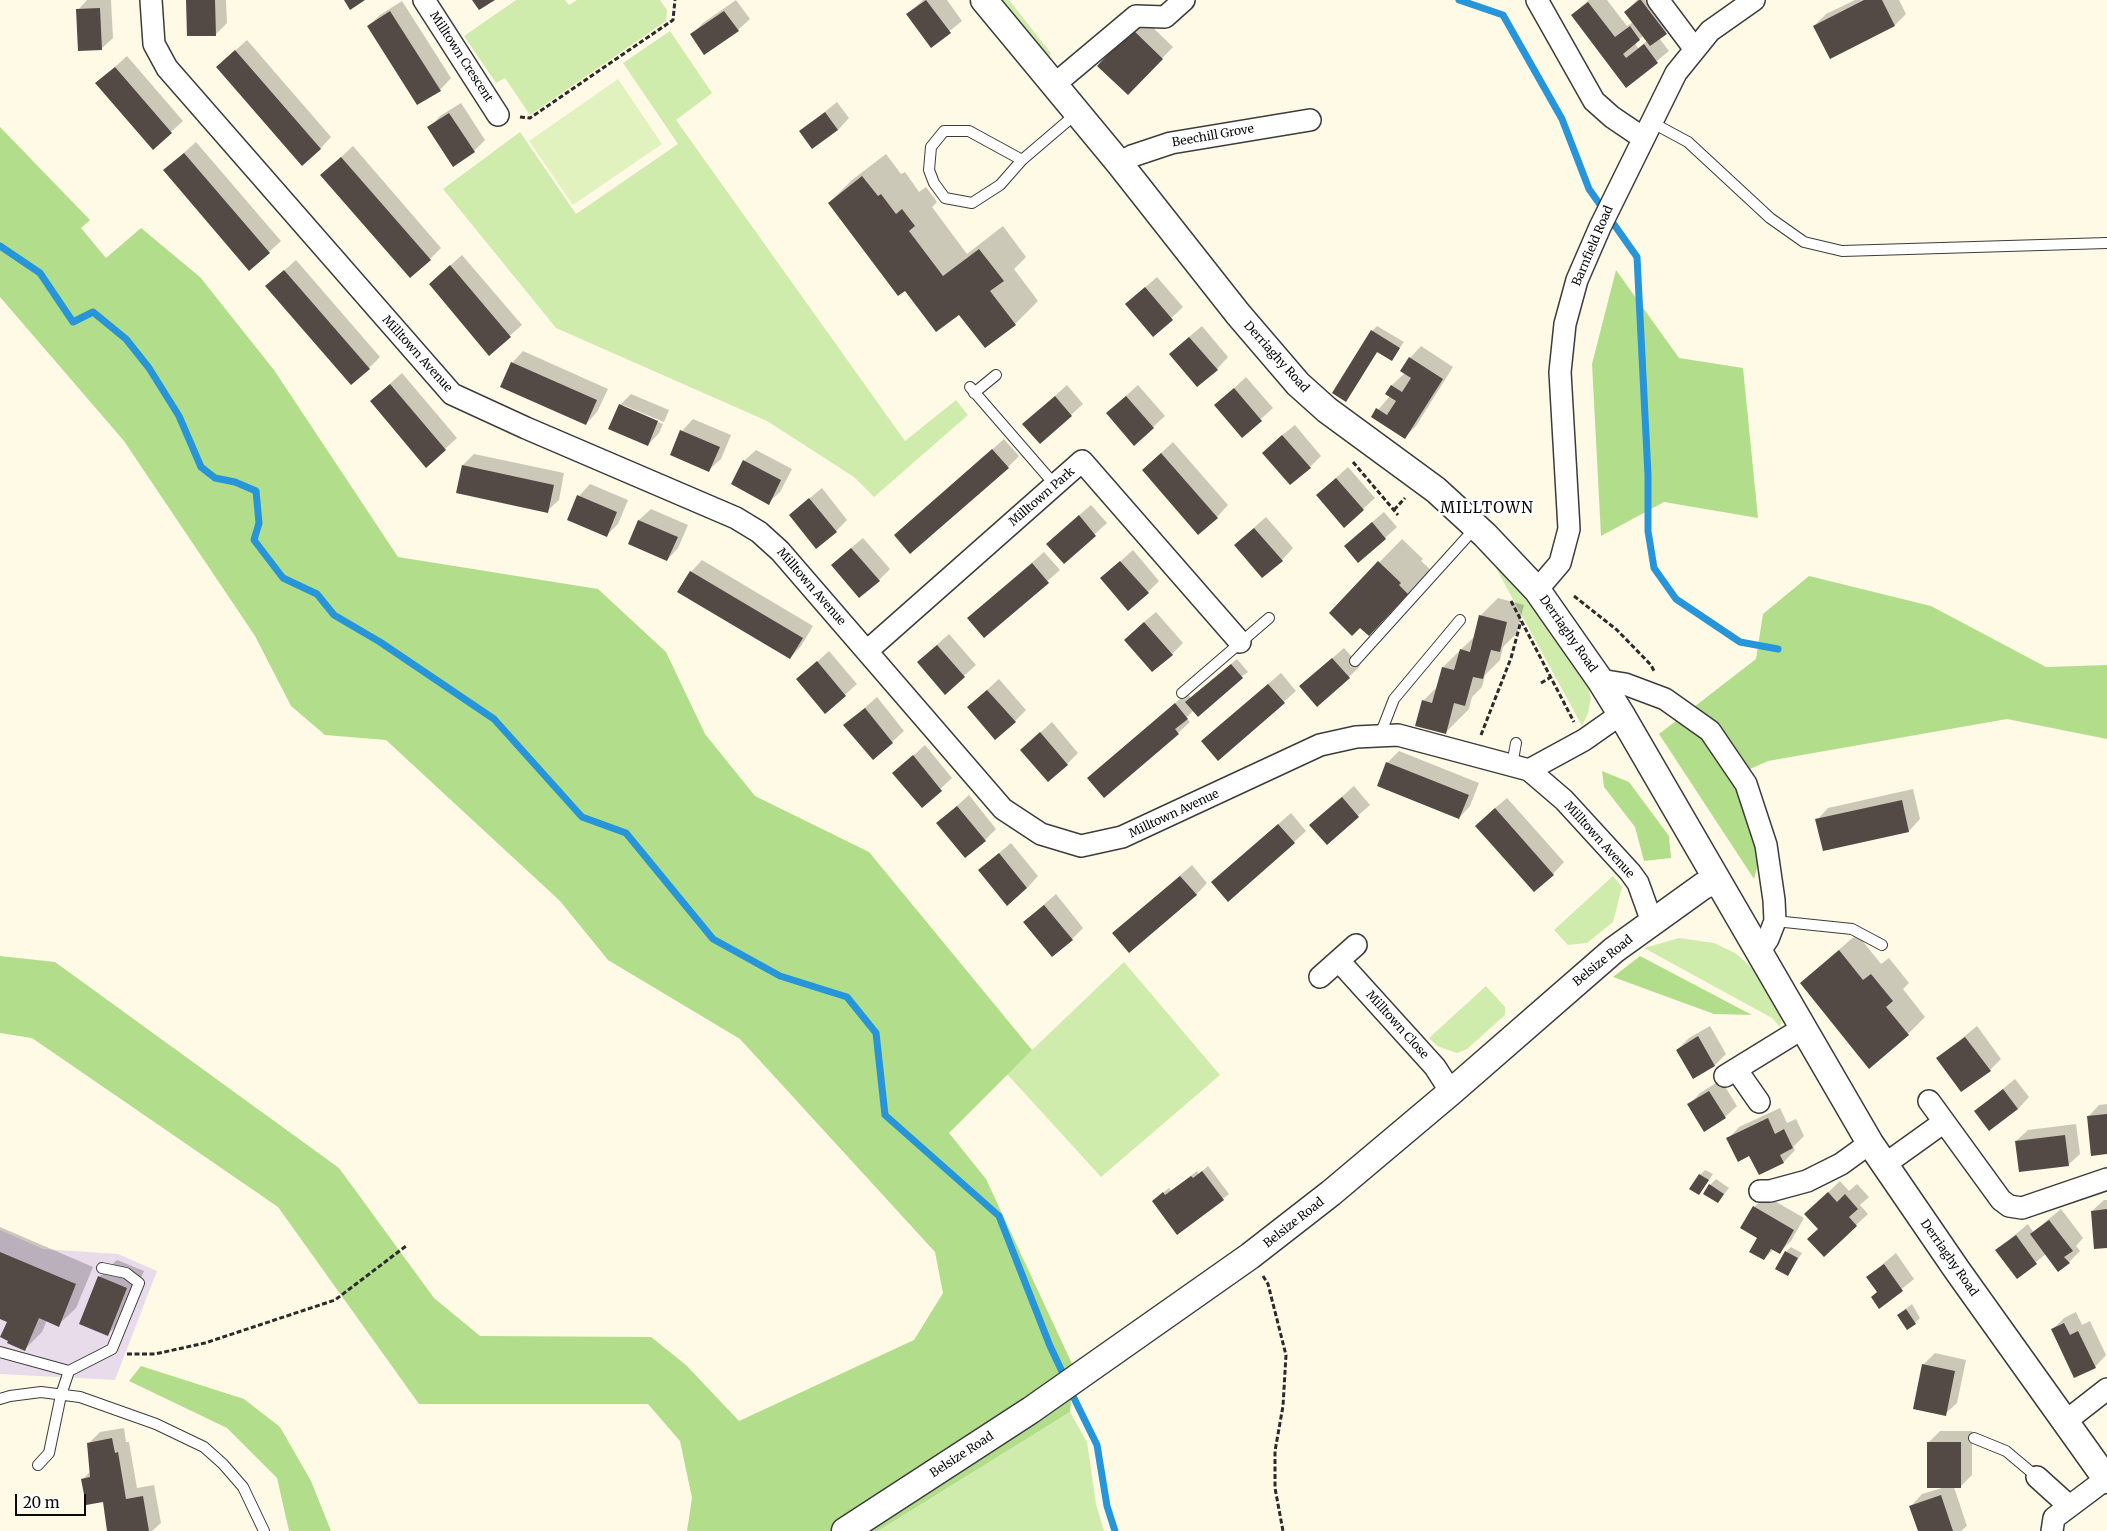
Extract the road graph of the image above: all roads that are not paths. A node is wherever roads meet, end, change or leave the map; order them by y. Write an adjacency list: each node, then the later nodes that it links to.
1 (151, 0): 24 (street, Milltown Avenue)
2 (424, 0): 11 (street, Milltown Crescent)
3 (984, 0): 9 (street, Derriaghy Road)
4 (1184, 0): 9 (street)
5 (1537, 0): 13 (street)
6 (1658, 0): 8 (street)
7 (1754, 0): 8 (street, Barnfield Road)
8 (1694, 48): 13 (street, Barnfield Road)
9 (1055, 84): 10 (street, Derriaghy Road)
10 (1078, 112): 14 (lane); 15 (street, Derriaghy Road)
11 (498, 114)
12 (1310, 120): 15 (street, Beechill Grove)
13 (1647, 130): 16 (lane); 20 (street, Barnfield Road)
14 (1022, 160): 14 (lane)
15 (1119, 163): 19 (street, Derriaghy Road)
16 (2107, 243)
17 (996, 375): 18 (lane)
18 (1055, 485): 23 (street, Milltown Park); 24 (street, Milltown Park)
19 (1476, 526): 20 (street, Derriaghy Road); 25 (lane)
20 (1543, 583): 26 (street, Derriaghy Road)
21 (1269, 618): 23 (lane)
22 (1460, 620): 29 (lane)
23 (1240, 642): 27 (lane)
24 (867, 651): 29 (street, Milltown Avenue)
25 (1355, 661)
26 (1600, 680): 28 (street, Derriaghy Road); 33 (street, Derriaghy Road)
27 (1182, 693)
28 (1621, 714): 31 (street); 32 (street, Derriaghy Road)
29 (1380, 735): 31 (street, Milltown Avenue)
30 (1516, 743): 31 (lane)
31 (1521, 767): 34 (street, Milltown Avenue)
32 (1716, 880): 34 (street, Belsize Road); 37 (street, Derriaghy Road)
33 (1775, 921): 36 (lane); 37 (street)
34 (1652, 922): 41 (street, Belsize Road)
35 (1356, 945): 38 (street)
36 (1882, 945)
37 (1759, 952): 40 (street, Derriaghy Road)
38 (1339, 961): 39 (street); 41 (street, Milltown Close)
39 (1320, 977)
40 (1804, 1028): 43 (street); 45 (street, Derriaghy Road)
41 (1452, 1092): 62 (street, Belsize Road)
42 (1929, 1101): 44 (street)
43 (1758, 1102)
44 (1944, 1122): 46 (street); 47 (street)
45 (1870, 1143): 46 (street, Derriaghy Road); 48 (street)
46 (1884, 1165): 55 (street, Derriaghy Road)
47 (2107, 1179)
48 (1760, 1191)
49 (102, 1268): 51 (lane)
50 (0, 1352): 51 (lane)
51 (68, 1371): 53 (lane)
52 (2107, 1389): 55 (street)
53 (61, 1395): 54 (lane); 57 (lane); 61 (lane)
54 (0, 1399)
55 (2066, 1421): 59 (street, Derriaghy Road)
56 (1974, 1438): 58 (lane)
57 (38, 1465)
58 (2037, 1478): 60 (street)
59 (2107, 1479): 60 (street)
60 (2068, 1505): 63 (street)
61 (264, 1531)
62 (845, 1531)
63 (2052, 1531)

